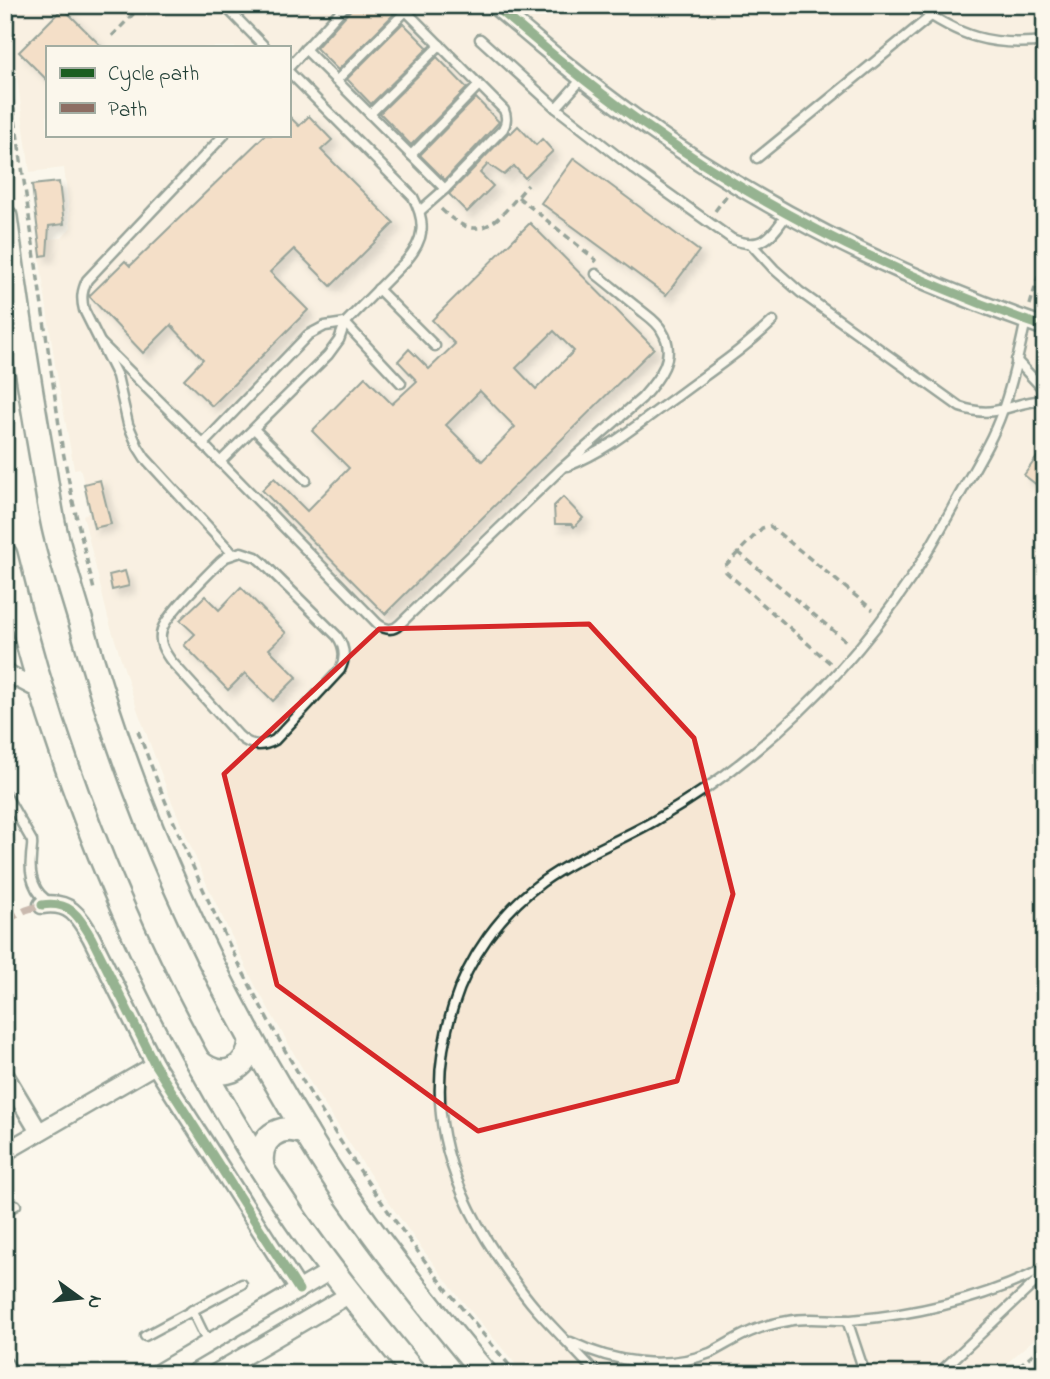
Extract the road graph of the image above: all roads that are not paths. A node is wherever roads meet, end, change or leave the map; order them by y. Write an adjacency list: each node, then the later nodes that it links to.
1 (224, 5): 10 (lane)
2 (346, 5): 11 (lane)
3 (494, 5): 14 (street)
4 (915, 5): 6 (lane)
5 (403, 8): 9 (lane); 15 (lane)
6 (931, 16): 8 (lane); 21 (lane)
7 (481, 39): 17 (lane)
8 (1045, 41)
9 (440, 45): 16 (lane); 18 (lane)
10 (264, 46)
11 (305, 50): 12 (lane); 15 (lane)
12 (290, 68)
13 (290, 70): 23 (lane)
14 (582, 79): 17 (lane); 24 (street)
15 (336, 81): 18 (lane)
16 (479, 85): 20 (lane); 22 (lane)
17 (556, 108): 26 (lane)
18 (370, 114): 20 (lane)
19 (223, 136): 33 (lane)
20 (411, 155): 22 (lane)
21 (757, 158)
22 (445, 189): 23 (lane)
23 (420, 211): 28 (lane)
24 (787, 215): 26 (lane); 29 (street)
25 (5, 217): 51 (main road)
26 (751, 244): 39 (lane)
27 (596, 274): 43 (lane)
28 (378, 289): 31 (lane); 34 (lane)
29 (1026, 320): 32 (street); 35 (lane)
30 (773, 321): 43 (lane)
31 (345, 323): 36 (lane); 40 (lane); 41 (lane)
32 (1045, 327)
33 (101, 343): 41 (lane); 45 (lane)
34 (435, 346)
35 (1016, 360): 37 (lane); 39 (lane)
36 (401, 383)
37 (1045, 391)
38 (1045, 400): 39 (lane)
39 (1003, 411): 70 (lane)
40 (254, 429): 42 (lane); 44 (lane)
41 (202, 444): 42 (lane)
42 (220, 462): 43 (lane)
43 (561, 469)
44 (306, 480)
45 (233, 554): 45 (lane)
46 (5, 555): 48 (main road)
47 (5, 672): 48 (street)
48 (41, 691): 52 (main road)
49 (5, 794): 50 (lane)
50 (47, 904): 53 (street)
51 (251, 1041): 52 (main road); 56 (main road)
52 (198, 1061): 58 (main road)
53 (155, 1065): 55 (street); 64 (street)
54 (5, 1075): 55 (street)
55 (39, 1132): 57 (street)
56 (306, 1133): 58 (main road); 78 (main road)
57 (5, 1152)
58 (262, 1168): 61 (main road)
59 (16, 1205): 60 (lane)
60 (5, 1211)
61 (331, 1269): 64 (street); 65 (main road)
62 (1045, 1270): 68 (lane); 81 (lane)
63 (242, 1284): 66 (lane)
64 (299, 1290): 67 (street)
65 (350, 1294): 72 (street); 77 (main road)
66 (192, 1310): 69 (lane); 71 (lane)
67 (248, 1320): 71 (street); 72 (street)
68 (847, 1320): 70 (lane); 80 (lane)
69 (145, 1336)
70 (565, 1340): 79 (lane)
71 (208, 1343): 75 (street)
72 (264, 1345): 76 (street)
73 (5, 1366): 74 (street)
74 (10, 1374)
75 (156, 1374)
76 (214, 1374)
77 (415, 1374)
78 (485, 1374)
79 (597, 1374)
80 (864, 1374)
81 (938, 1374)

